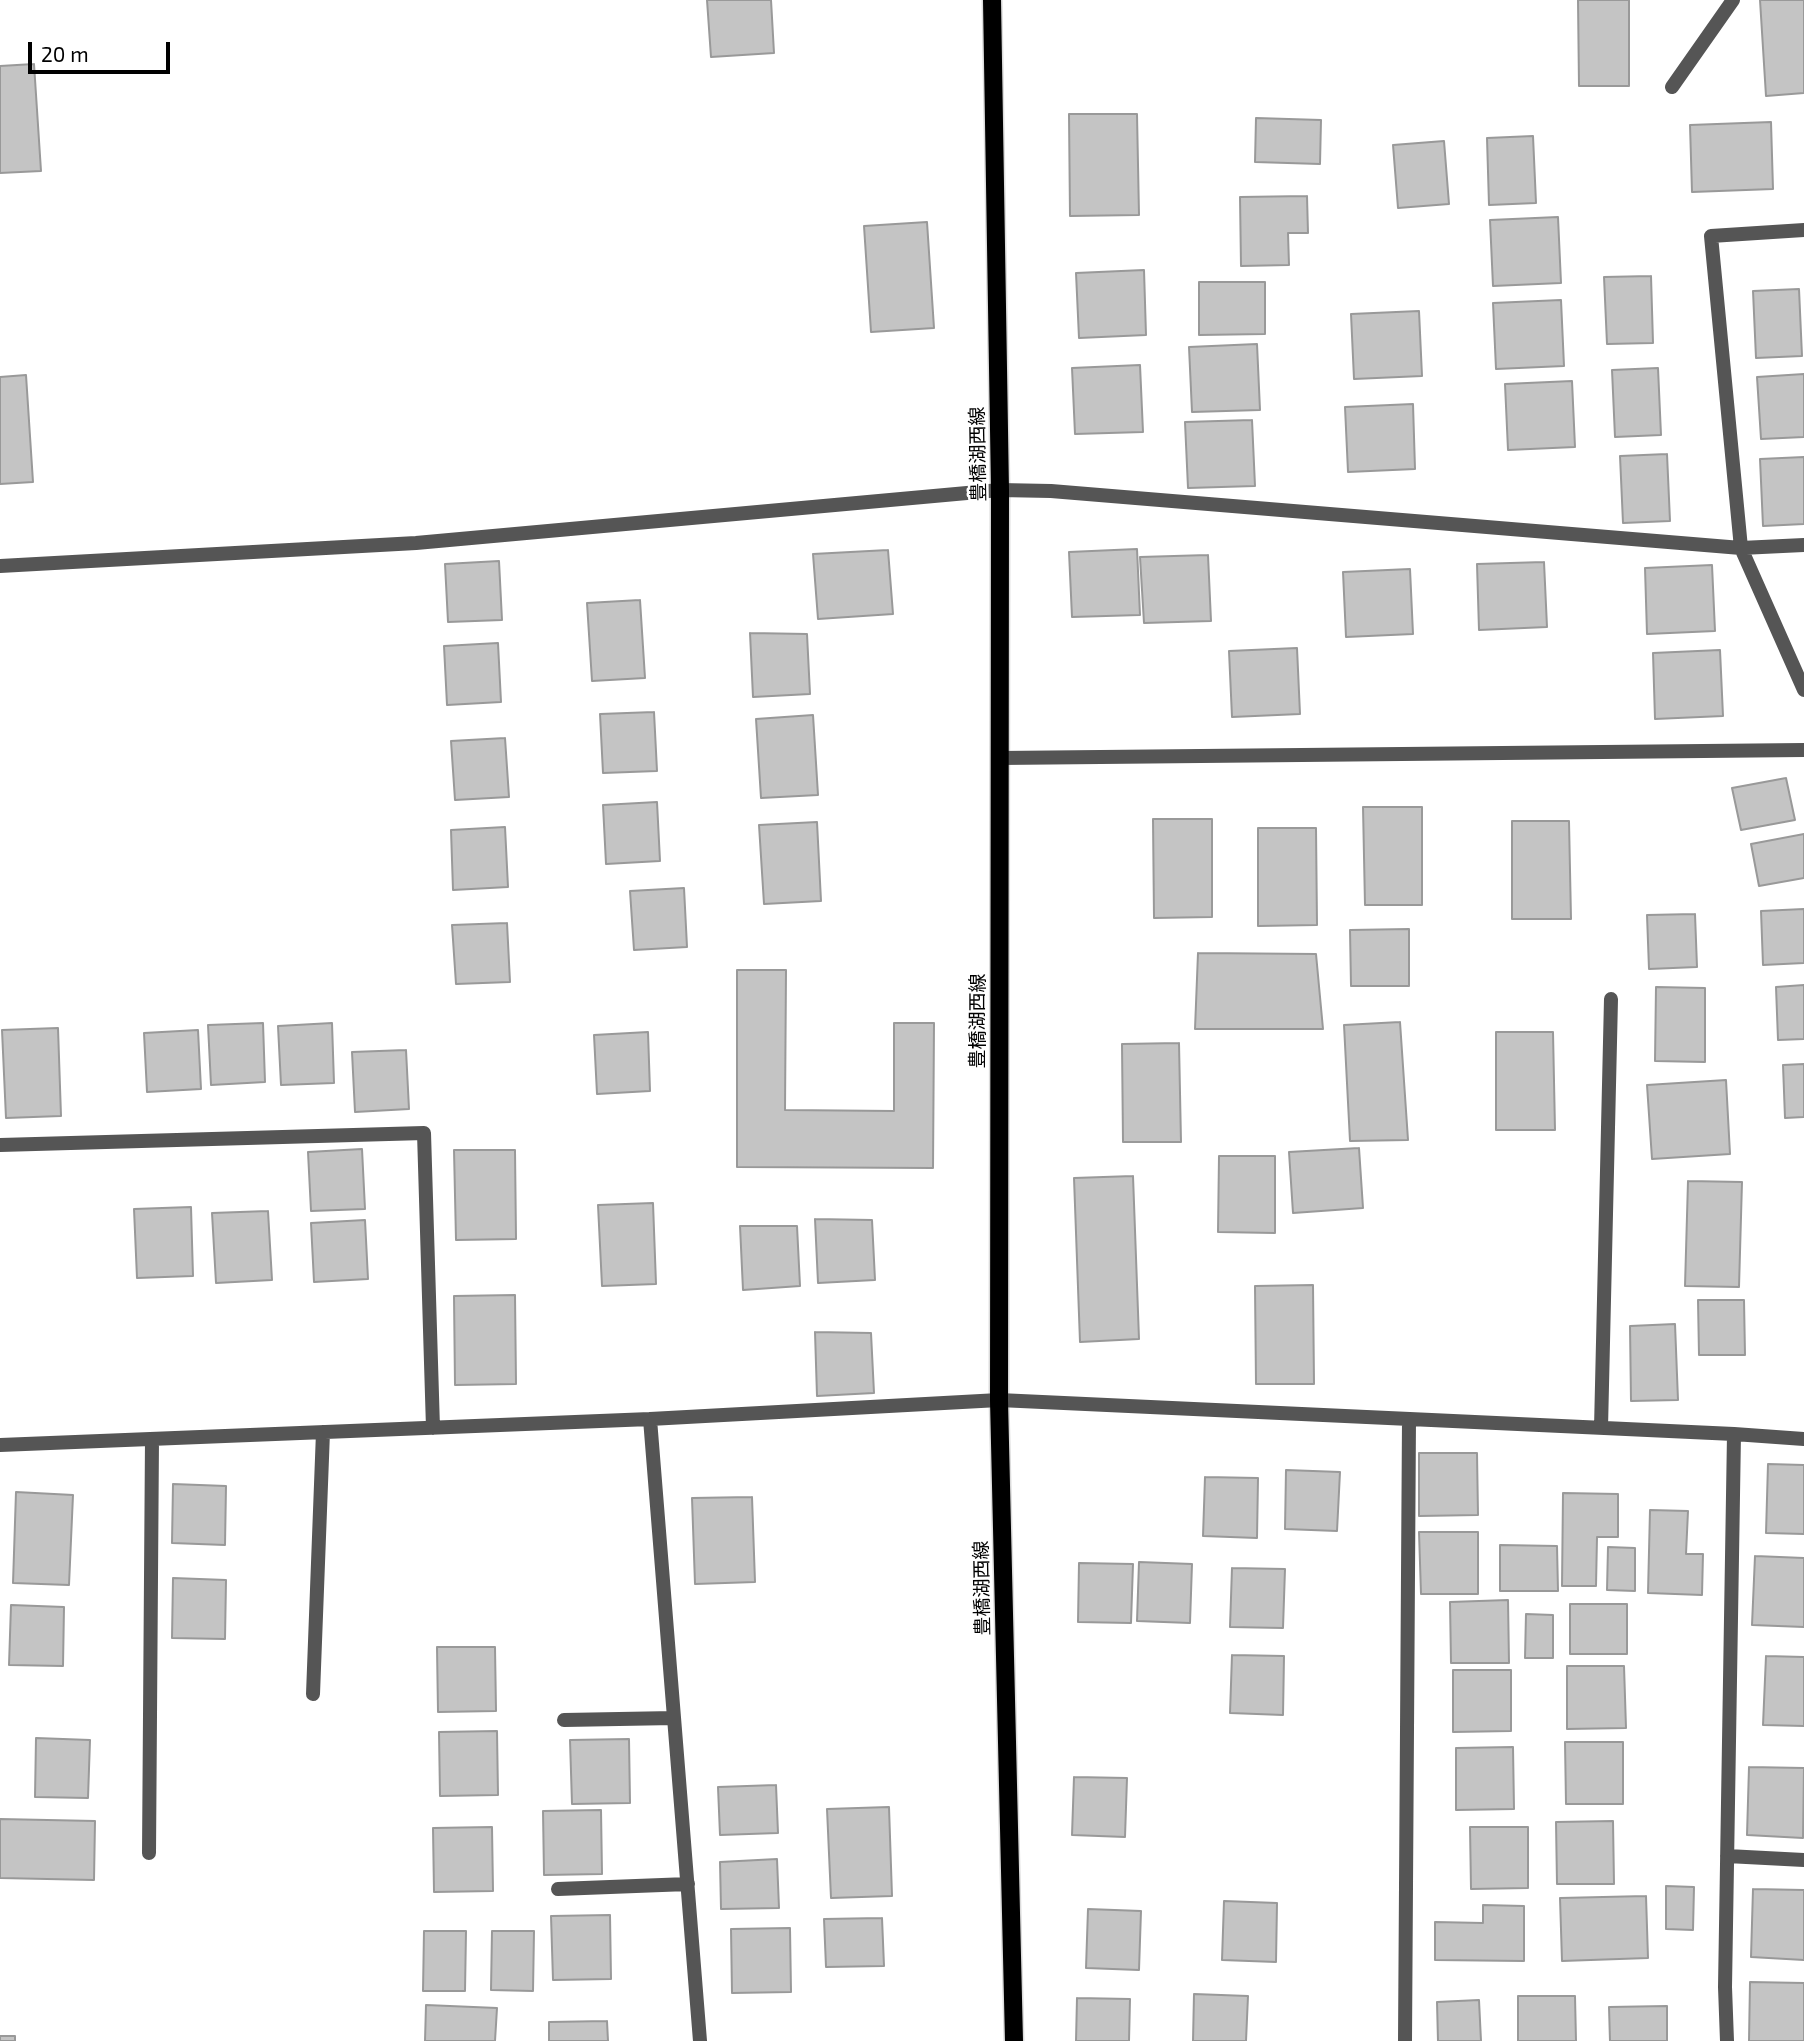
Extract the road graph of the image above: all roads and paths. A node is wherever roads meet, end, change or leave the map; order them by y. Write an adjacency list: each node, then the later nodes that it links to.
1 (992, 0): 5 (main road, 豊橋湖西線)
2 (1733, 0): 3 (street)
3 (1672, 87)
4 (1804, 230): 7 (street)
5 (1000, 490): 7 (street); 8 (street); 11 (main road, 豊橋湖西線)
6 (1804, 545): 7 (street)
7 (1741, 548): 9 (street)
8 (0, 566)
9 (1804, 690)
10 (1804, 750): 11 (street)
11 (1000, 758): 14 (main road, 豊橋湖西線)
12 (1611, 999): 18 (street)
13 (0, 1145): 17 (street)
14 (999, 1400): 15 (street); 16 (street); 33 (main road, 豊橋湖西線)
15 (650, 1419): 17 (street); 25 (street)
16 (1409, 1419): 18 (street); 34 (street)
17 (433, 1428): 19 (street)
18 (1601, 1428): 20 (street)
19 (323, 1432): 21 (street); 24 (street)
20 (1734, 1434): 22 (street); 28 (street)
21 (152, 1439): 23 (street); 27 (street)
22 (1804, 1439)
23 (0, 1445)
24 (313, 1694)
25 (674, 1718): 26 (street); 30 (street)
26 (564, 1720)
27 (149, 1853)
28 (1727, 1856): 29 (street); 35 (street)
29 (1804, 1860)
30 (688, 1884): 31 (street); 32 (street)
31 (558, 1889)
32 (700, 2041)
33 (1014, 2041)
34 (1405, 2041)
35 (1727, 2041)

